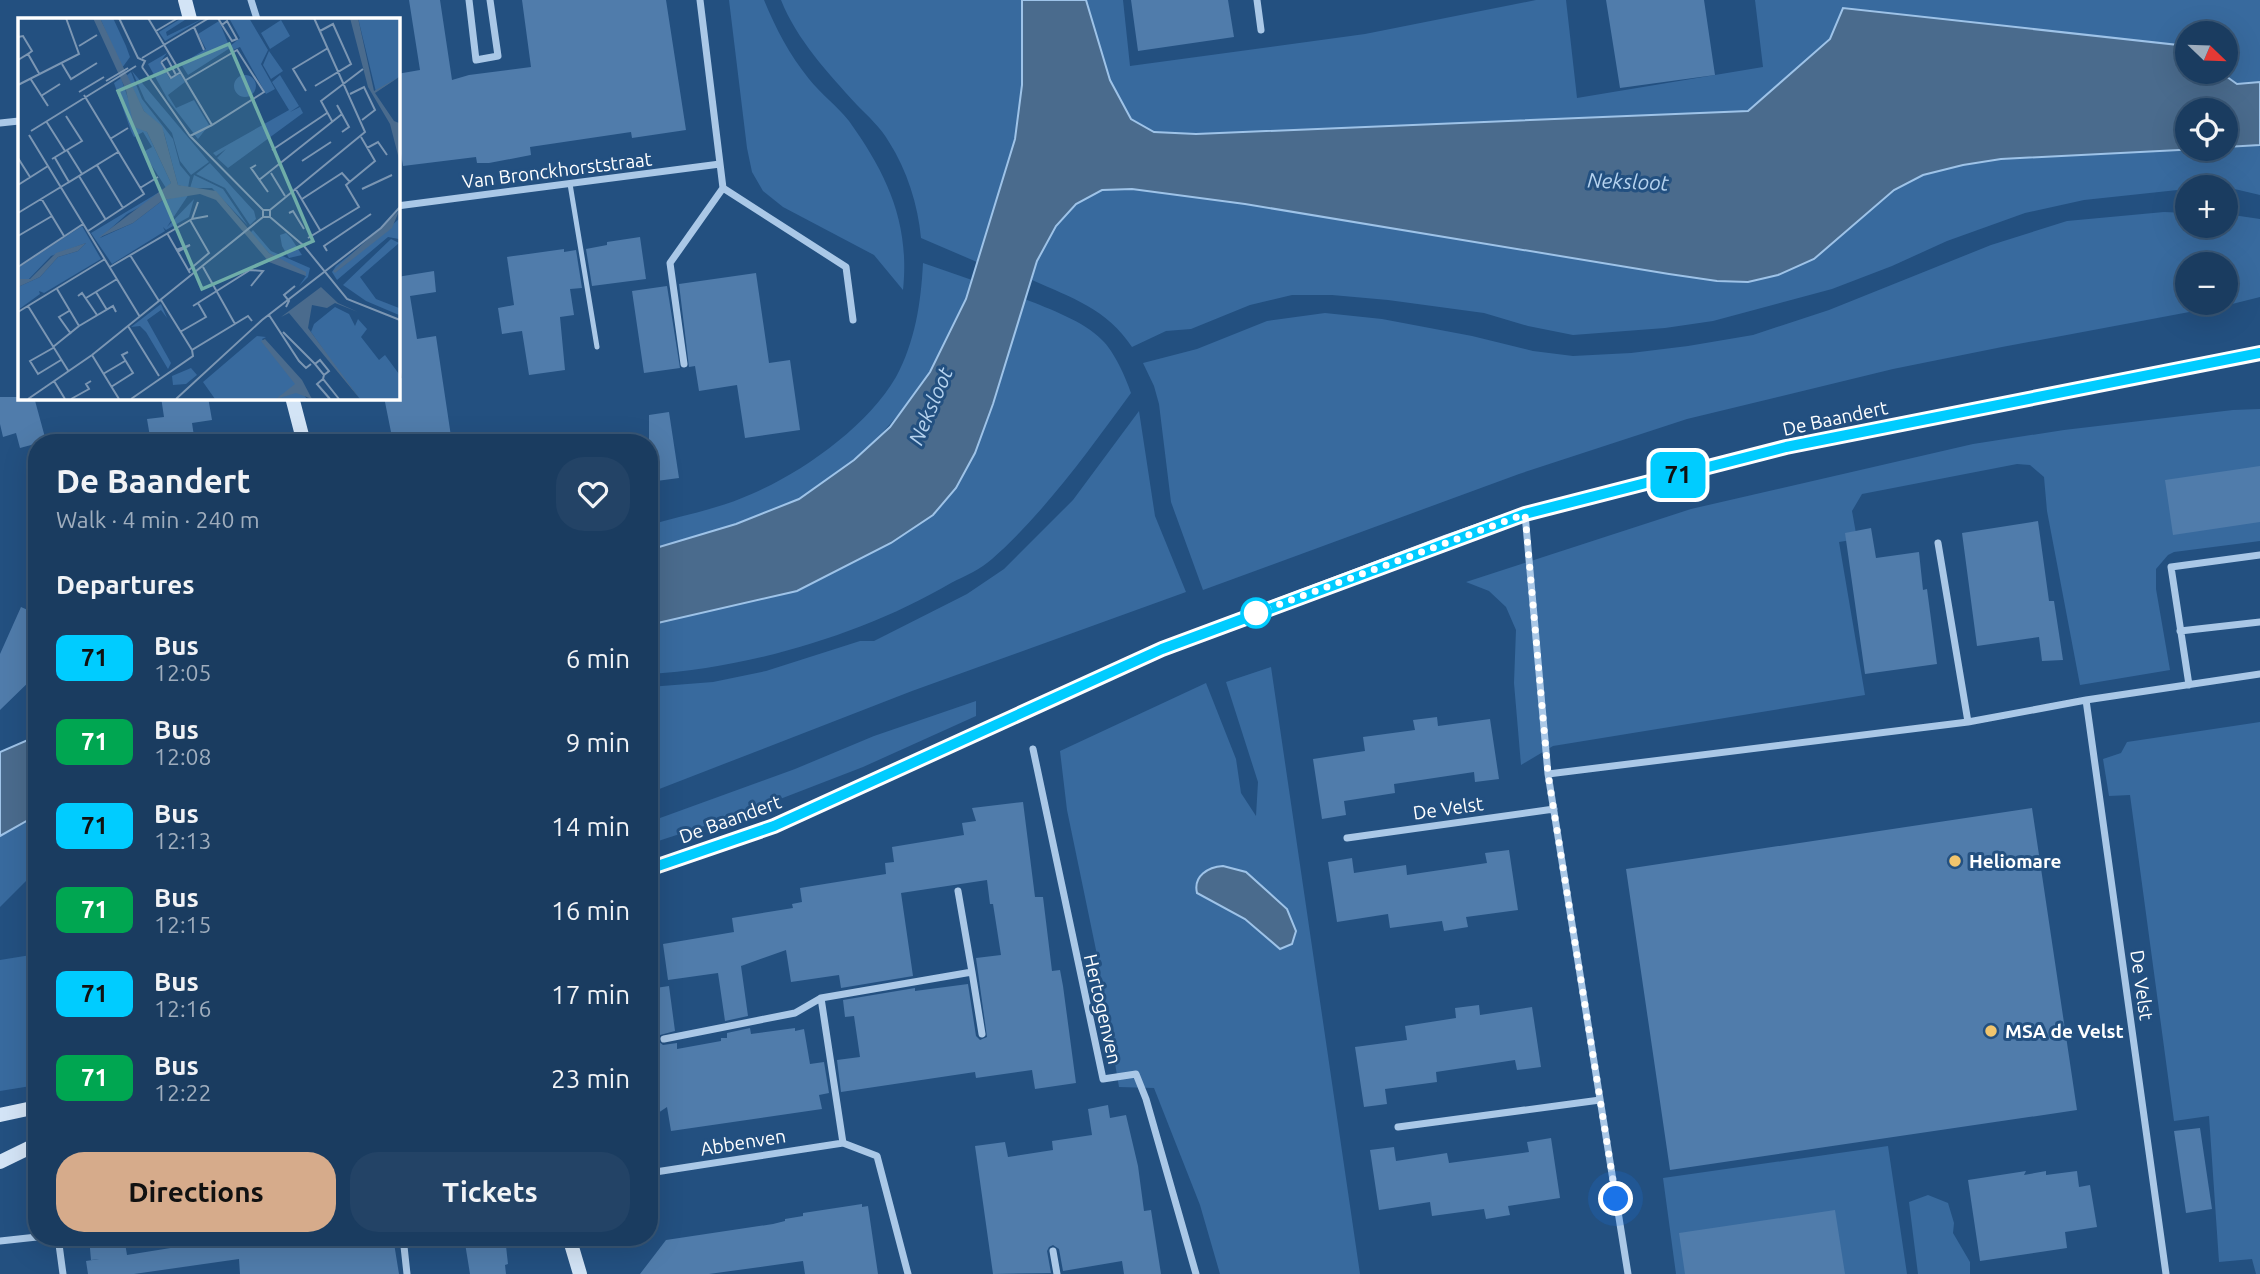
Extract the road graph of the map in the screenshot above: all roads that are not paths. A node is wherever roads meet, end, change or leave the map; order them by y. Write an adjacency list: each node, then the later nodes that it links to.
1 (185, 0): 7 (main road)
2 (251, 0): 8 (street)
3 (469, 0): 4 (street)
4 (490, 0)
5 (700, 0): 12 (street)
6 (1257, 0): 9 (street)
7 (190, 18)
8 (257, 18)
9 (1261, 30)
10 (18, 121): 11 (street)
11 (0, 123)
12 (720, 164): 13 (street, Van Bronckhorststraat); 14 (street)
13 (570, 184): 15 (street, Van Bronckhorststraat); 17 (lane)
14 (723, 188): 16 (street); 19 (street)
15 (399, 206)
16 (853, 320)
17 (597, 347)
18 (2260, 353): 22 (main road, De Baandert)
19 (684, 364)
20 (293, 399): 21 (main road)
21 (302, 434)
22 (1525, 514): 32 (street); 35 (main road, De Baandert)
23 (1938, 543): 30 (street)
24 (2260, 555): 26 (street)
25 (2260, 622): 26 (street)
26 (2180, 632): 28 (street)
27 (2260, 674): 28 (street)
28 (2189, 685): 29 (street)
29 (2086, 700): 30 (street); 62 (street, De Velst)
30 (1968, 722): 32 (street)
31 (1033, 749): 60 (street, Hertogenven)
32 (1548, 774): 33 (street)
33 (1554, 809): 34 (street, De Velst); 41 (street)
34 (1348, 838)
35 (658, 866)
36 (958, 891): 37 (street)
37 (972, 972): 38 (street); 39 (street)
38 (821, 998): 40 (street); 45 (street)
39 (982, 1034)
40 (664, 1039)
41 (1600, 1100): 44 (street); 61 (street)
42 (28, 1109): 43 (main road)
43 (0, 1115)
44 (1398, 1127)
45 (842, 1143): 48 (street, Abbenven); 58 (street, Abbenven)
46 (28, 1148): 47 (main road)
47 (0, 1162)
48 (658, 1172)
49 (28, 1238): 50 (street)
50 (0, 1241)
51 (59, 1246): 55 (street)
52 (404, 1246): 56 (street)
53 (572, 1246): 57 (main road)
54 (1053, 1251): 59 (street)
55 (63, 1274)
56 (407, 1274)
57 (580, 1274)
58 (908, 1274)
59 (1057, 1274)
60 (1196, 1274)
61 (1628, 1274)
62 (2166, 1274)

